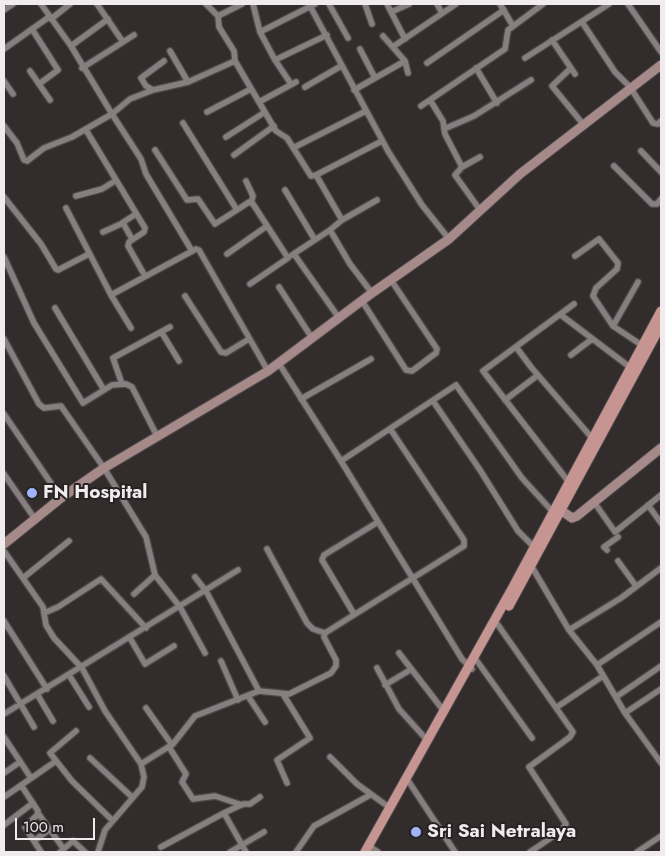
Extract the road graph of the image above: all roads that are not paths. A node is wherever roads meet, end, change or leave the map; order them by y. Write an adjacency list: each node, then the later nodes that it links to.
1 (13, 4): 20 (street)
2 (41, 4): 25 (street)
3 (70, 4): 25 (street)
4 (98, 4): 26 (street)
5 (206, 4): 24 (street)
6 (242, 4): 24 (street)
7 (253, 4): 31 (street)
8 (339, 4): 19 (street)
9 (365, 4): 28 (street)
10 (387, 4): 22 (street)
11 (409, 4): 22 (street)
12 (437, 4): 23 (street)
13 (456, 4): 23 (street)
14 (500, 4): 21 (street)
15 (543, 4): 29 (street)
16 (609, 4): 27 (street)
17 (628, 4): 44 (street)
18 (312, 5): 31 (street); 32 (street)
19 (331, 5): 35 (street)
20 (4, 10)
21 (504, 10): 29 (street); 50 (street)
22 (391, 12): 36 (street)
23 (442, 13): 36 (street)
24 (218, 16): 48 (street)
25 (50, 18): 30 (street); 39 (street)
26 (108, 19): 38 (street); 39 (street)
27 (582, 22): 37 (street); 63 (street)
28 (372, 24)
29 (513, 26): 54 (street)
30 (32, 29): 41 (street); 61 (street)
31 (260, 32): 46 (street)
32 (327, 34): 46 (street); 52 (street)
33 (134, 35): 38 (street)
34 (383, 36): 40 (street)
35 (348, 38)
36 (405, 39): 40 (street)
37 (552, 40): 45 (street); 79 (street)
38 (123, 42): 53 (street)
39 (71, 46): 53 (street)
40 (394, 46): 49 (street)
41 (4, 49)
42 (360, 49): 57 (street)
43 (170, 51): 60 (street)
44 (661, 52)
45 (525, 58)
46 (275, 60): 70 (street)
47 (164, 61): 65 (street)
48 (234, 61): 60 (street); 64 (street)
49 (405, 61): 56 (street); 57 (street)
50 (427, 63)
51 (661, 65): 63 (street)
52 (341, 66): 62 (street); 66 (street)
53 (82, 68): 76 (street)
54 (476, 68): 69 (street); 71 (street)
55 (30, 72): 61 (street)
56 (408, 74)
57 (375, 78): 66 (street)
58 (531, 80): 71 (street)
59 (4, 81): 67 (street)
60 (188, 82): 65 (street)
61 (39, 84): 68 (street)
62 (305, 87)
63 (630, 87): 77 (street); 79 (street)
64 (251, 89): 70 (street); 74 (street)
65 (152, 90): 76 (street)
66 (354, 90): 73 (street)
67 (14, 94)
68 (50, 100)
69 (430, 100): 72 (street); 82 (street)
70 (259, 102): 75 (street)
71 (497, 103): 82 (street)
72 (421, 106)
73 (366, 111): 85 (street); 86 (street)
74 (207, 112)
75 (265, 112): 81 (street); 84 (street)
76 (112, 114): 83 (street); 115 (street)
77 (661, 121)
78 (183, 122): 104 (street)
79 (583, 124): 105 (street)
80 (4, 126): 83 (street)
81 (274, 126): 86 (street); 89 (street)
82 (444, 129): 92 (street)
83 (86, 130): 96 (street)
84 (226, 137)
85 (382, 141): 94 (street); 113 (street)
86 (293, 148): 94 (street)
87 (155, 150): 104 (street)
88 (641, 150): 93 (street)
89 (234, 155)
90 (480, 157): 92 (street)
91 (614, 166): 102 (street)
92 (462, 167): 105 (street)
93 (661, 172)
94 (316, 175): 107 (street)
95 (246, 180): 101 (street)
96 (115, 181): 98 (street); 106 (street)
97 (285, 190): 114 (street)
98 (76, 196)
99 (4, 197): 116 (street)
100 (377, 200): 107 (street)
101 (251, 203): 104 (street); 109 (street)
102 (660, 203)
103 (66, 208): 116 (street)
104 (237, 210)
105 (480, 210): 113 (street)
106 (136, 214): 108 (street); 112 (street)
107 (342, 220): 110 (street)
108 (122, 223): 111 (street); 112 (street)
109 (266, 226): 117 (street); 121 (street)
110 (330, 230): 114 (street); 127 (street)
111 (103, 232)
112 (132, 239): 122 (street)
113 (449, 239): 123 (street)
114 (315, 240): 118 (street)
115 (192, 251): 122 (street); 143 (street)
116 (89, 254): 128 (street)
117 (227, 254)
118 (294, 254): 121 (street); 135 (street)
119 (4, 256): 155 (street)
120 (575, 256): 137 (street)
121 (288, 258): 125 (street)
122 (145, 276): 128 (street)
123 (391, 280): 127 (street); 130 (street)
124 (638, 282): 137 (street)
125 (250, 284)
126 (279, 288): 141 (street)
127 (372, 292): 130 (street)
128 (111, 295): 139 (street)
129 (185, 296): 143 (street)
130 (362, 301): 135 (street)
131 (574, 304): 134 (street)
132 (55, 308): 155 (street)
133 (661, 311): 145 (main road)
134 (561, 316): 144 (street); 146 (street)
135 (339, 318): 141 (street)
136 (661, 325): 172 (main road)
137 (614, 326): 145 (street)
138 (170, 327): 140 (street)
139 (131, 328)
140 (162, 333): 149 (street); 154 (street)
141 (312, 338): 150 (street)
142 (4, 339): 165 (street)
143 (249, 339): 152 (street)
144 (592, 339): 147 (street); 151 (street)
145 (643, 346): 151 (main road)
146 (516, 347): 153 (street); 158 (street)
147 (571, 355)
148 (371, 359): 156 (street)
149 (179, 361)
150 (278, 362): 152 (street); 156 (street)
151 (631, 368): 162 (main road)
152 (268, 371): 161 (street)
153 (538, 375): 158 (street); 162 (street)
154 (122, 384): 155 (street); 161 (street)
155 (104, 390)
156 (302, 399): 164 (street)
157 (433, 400): 160 (street); 172 (street); 180 (street)
158 (505, 400): 167 (street)
159 (4, 414): 169 (street)
160 (391, 430): 164 (street); 191 (street)
161 (157, 436): 165 (street)
162 (592, 438): 167 (main road)
163 (661, 448): 170 (street)
164 (341, 461): 174 (street)
165 (104, 468): 169 (street); 188 (street)
166 (4, 474): 173 (street)
167 (568, 482): 172 (main road)
168 (661, 495): 171 (street)
169 (61, 498): 173 (street)
170 (594, 502): 172 (street); 176 (street)
171 (648, 505): 175 (street); 176 (street)
172 (557, 511): 180 (main road); 185 (main road)
173 (35, 519): 179 (street)
174 (378, 522): 191 (street); 197 (street)
175 (661, 523)
176 (617, 534): 178 (street); 183 (street)
177 (69, 541): 190 (street)
178 (622, 543)
179 (4, 544)
180 (534, 547): 214 (main road)
181 (267, 549): 203 (street)
182 (4, 550): 190 (street)
183 (606, 550)
184 (618, 561): 192 (street)
185 (532, 568): 200 (main road); 202 (street)
186 (661, 568): 192 (street)
187 (238, 570): 193 (street)
188 (155, 575): 194 (street); 195 (street)
189 (195, 577): 193 (street)
190 (23, 578): 196 (street)
191 (412, 579): 197 (street); 214 (street)
192 (636, 586): 202 (street)
193 (206, 591): 195 (street); 222 (street)
194 (134, 594)
195 (180, 607): 201 (street); 206 (street)
196 (44, 613): 201 (street); 212 (street)
197 (354, 614): 203 (street)
198 (4, 621): 220 (street)
199 (661, 622): 210 (street)
200 (498, 625): 209 (main road); 230 (street)
201 (146, 628): 204 (street)
202 (570, 630): 210 (street)
203 (325, 633): 224 (street)
204 (130, 638): 205 (street); 212 (street)
205 (174, 646)
206 (205, 653)
207 (399, 653): 215 (street)
208 (221, 661): 227 (street)
209 (477, 661): 214 (main road); 239 (street)
210 (597, 664): 218 (street)
211 (661, 666): 226 (street)
212 (82, 668): 216 (street); 248 (street)
213 (377, 668): 219 (street)
214 (470, 668): 232 (main road); 251 (main road)
215 (410, 670): 219 (street); 232 (street)
216 (69, 675): 220 (street); 229 (street)
217 (4, 676): 228 (street)
218 (603, 676): 226 (street); 230 (street)
219 (386, 685): 241 (street)
220 (47, 689): 223 (street)
221 (661, 689): 233 (street)
222 (259, 691): 224 (street); 225 (street)
223 (37, 694): 228 (street); 235 (street)
224 (284, 694): 252 (street)
225 (248, 696): 227 (street); 236 (street)
226 (616, 697): 233 (street)
227 (238, 700): 242 (street)
228 (21, 704): 234 (street); 237 (street)
229 (89, 707)
230 (558, 707): 280 (street)
231 (146, 708): 242 (street)
232 (443, 710): 241 (main road)
233 (625, 713): 247 (street)
234 (4, 714)
235 (53, 721)
236 (265, 722)
237 (34, 727)
238 (76, 731): 245 (street)
239 (532, 738)
240 (4, 739): 246 (street)
241 (427, 740): 260 (main road)
242 (171, 746): 248 (street); 259 (street)
243 (330, 757): 254 (street)
244 (90, 758): 256 (street)
245 (56, 761): 250 (street); 263 (street)
246 (20, 762): 249 (street); 250 (street)
247 (661, 763)
248 (141, 764): 256 (street)
249 (4, 773)
250 (31, 778): 253 (street)
251 (408, 782): 272 (main road); 279 (street)
252 (287, 784)
253 (21, 785): 255 (street); 258 (street)
254 (370, 795): 260 (street); 278 (street)
255 (4, 797)
256 (132, 797): 263 (street)
257 (260, 797): 259 (street)
258 (33, 803): 261 (street); 264 (street)
259 (242, 805): 262 (street)
260 (390, 808): 272 (main road)
261 (38, 813): 265 (street); 268 (street)
262 (224, 814): 269 (street); 270 (street)
263 (112, 820): 275 (street)
264 (4, 826)
265 (50, 829): 268 (street); 271 (street)
266 (264, 832): 269 (street)
267 (661, 836): 281 (street)
268 (34, 842): 273 (street)
269 (242, 845): 276 (street); 277 (street)
270 (160, 847)
271 (62, 850): 274 (street)
272 (371, 851)
273 (41, 852)
274 (85, 852)
275 (98, 852)
276 (230, 852)
277 (246, 852)
278 (296, 852)
279 (456, 852)
280 (530, 852)
281 (637, 852)

